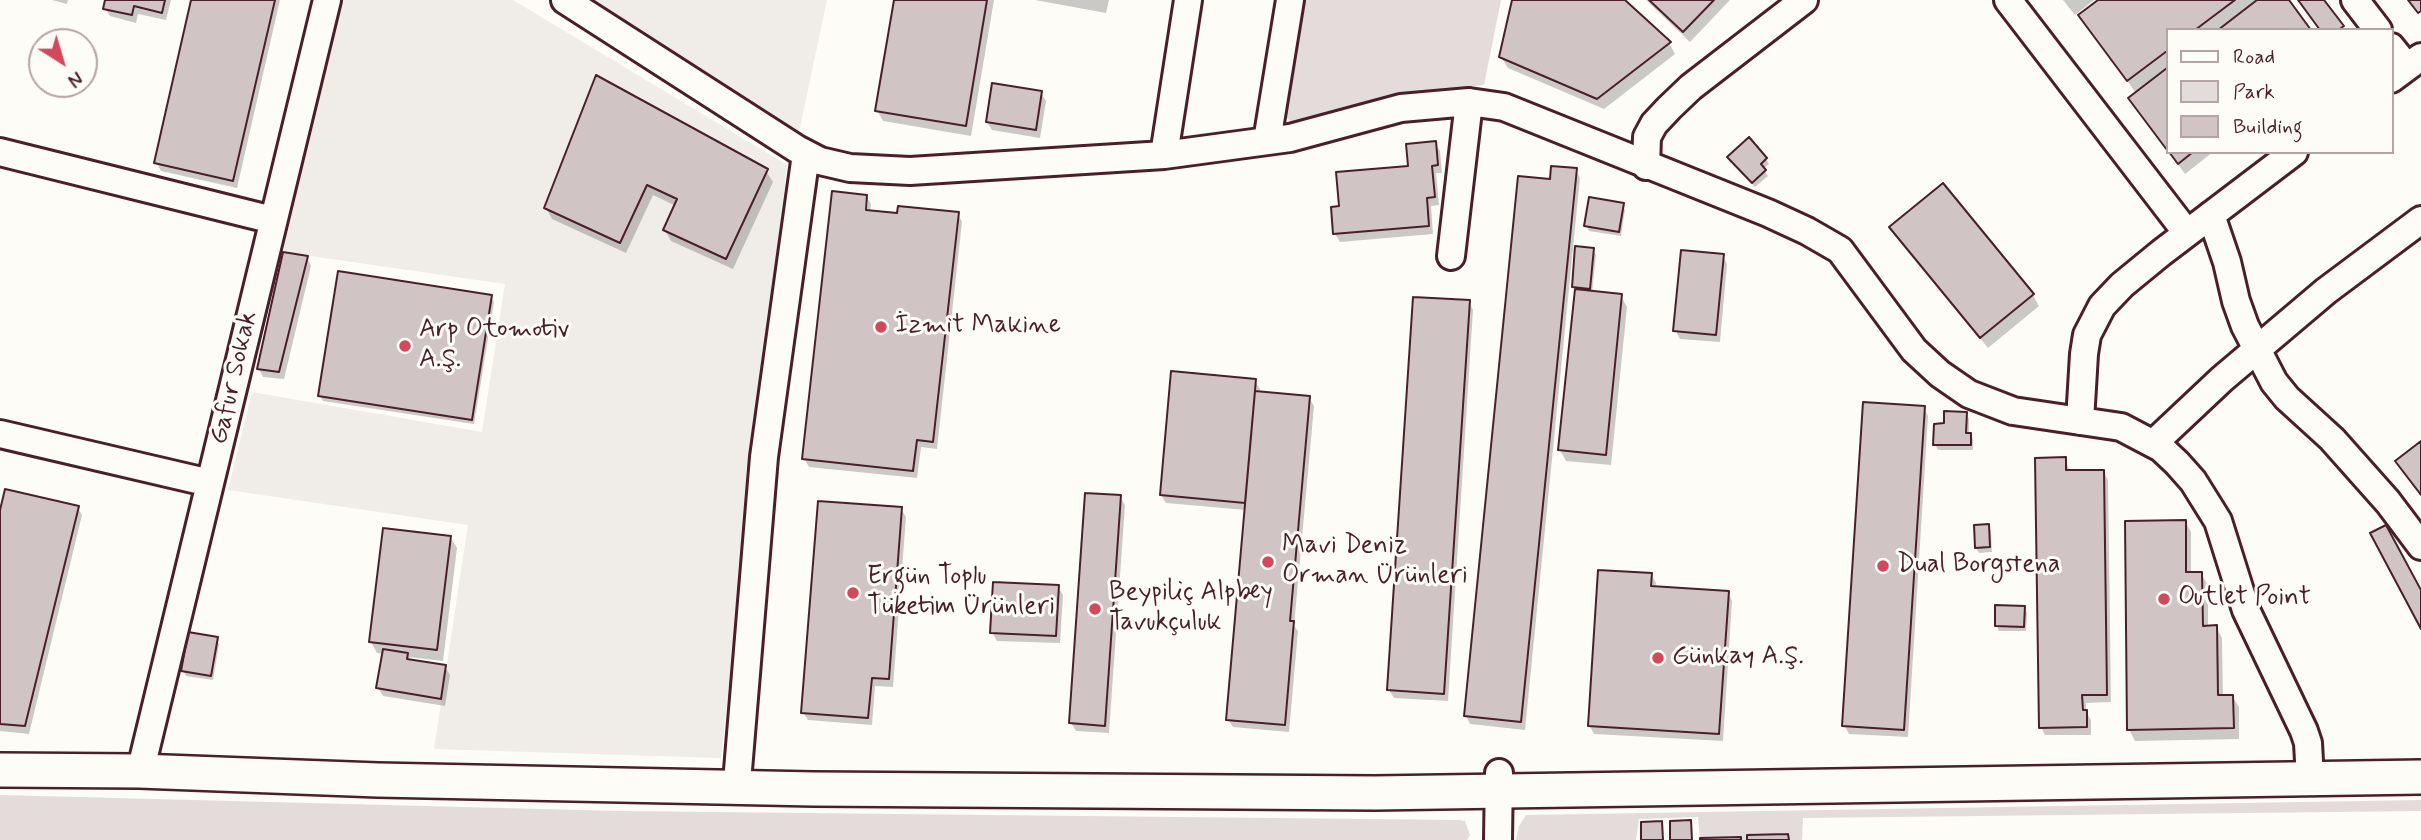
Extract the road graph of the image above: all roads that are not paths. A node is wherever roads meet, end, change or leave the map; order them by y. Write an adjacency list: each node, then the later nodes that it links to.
1 (327, 0): 17 (street, Gafur Sokak)
2 (565, 0): 12 (street)
3 (1188, 0): 14 (street)
4 (1290, 0): 10 (street)
5 (1804, 0): 15 (street)
6 (2008, 0): 19 (street)
7 (2356, 0): 8 (street)
8 (2377, 28)
9 (1469, 102): 10 (street); 15 (street); 20 (street)
10 (1267, 141): 14 (street)
11 (0, 152): 17 (street)
12 (806, 154): 14 (street); 31 (street)
13 (2291, 154): 16 (street)
14 (1164, 155)
15 (1646, 166): 22 (street)
16 (2211, 215): 19 (street); 21 (street)
17 (273, 220): 25 (street, Gafur Sokak)
18 (2421, 220): 21 (street)
19 (2187, 233): 22 (street)
20 (1451, 256)
21 (2257, 349): 24 (street); 26 (street)
22 (2080, 421): 24 (street)
23 (0, 434): 25 (street)
24 (2154, 443): 32 (street)
25 (210, 483): 28 (street, Gafur Sokak)
26 (2421, 546)
27 (0, 755): 28 (main road)
28 (144, 757): 31 (main road)
29 (2421, 760): 32 (main road)
30 (0, 770): 34 (main road)
31 (738, 770): 34 (main road)
32 (2310, 770): 33 (main road); 34 (main road)
33 (2421, 778)
34 (1498, 782): 35 (street)
35 (1498, 840)

